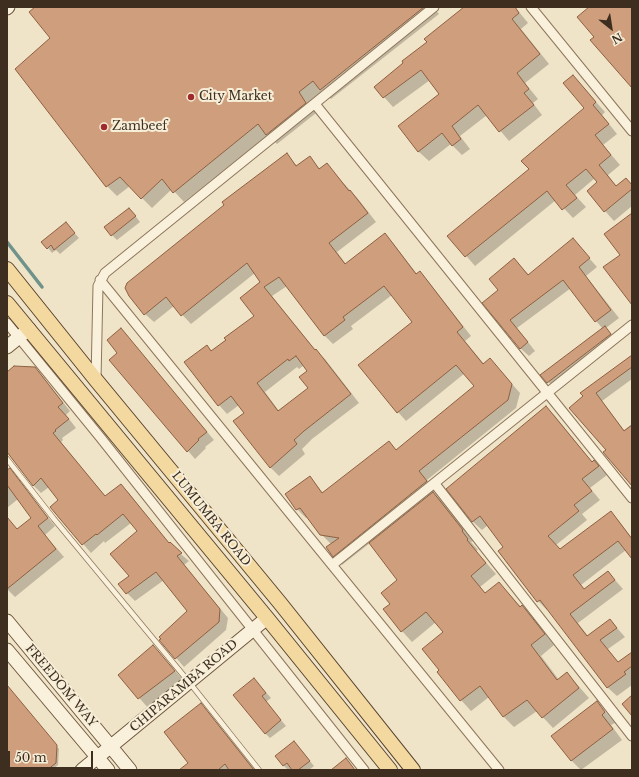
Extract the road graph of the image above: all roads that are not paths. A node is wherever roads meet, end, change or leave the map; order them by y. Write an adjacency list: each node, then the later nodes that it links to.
1 (434, 7): 3 (street)
2 (531, 7): 4 (street)
3 (315, 104): 6 (street); 13 (street)
4 (632, 131)
5 (7, 269): 12 (main road, LUMUMBA ROAD)
6 (100, 280): 12 (street); 17 (street)
7 (7, 303): 10 (main road, LUMUMBA ROAD)
8 (7, 323): 10 (street)
9 (632, 325): 13 (street)
10 (24, 333): 11 (main road); 18 (main road, LUMUMBA ROAD); 20 (street)
11 (7, 347)
12 (96, 380): 32 (main road, LUMUMBA ROAD)
13 (547, 394): 15 (street); 16 (street)
14 (7, 459): 22 (lane)
15 (435, 484): 17 (street); 23 (street)
16 (632, 498)
17 (332, 565): 33 (street)
18 (267, 618): 20 (main road, CHIPARAMBA ROAD); 31 (main road, LUMUMBA ROAD)
19 (7, 621): 24 (main road, FREEDOM WAY)
20 (253, 629): 22 (main road, CHIPARAMBA ROAD); 30 (street)
21 (7, 650): 25 (main road, FREEDOM WAY)
22 (188, 682): 24 (main road, CHIPARAMBA ROAD); 29 (lane)
23 (632, 736)
24 (111, 747): 25 (main road, CHIPARAMBA ROAD); 28 (main road, FREEDOM WAY)
25 (97, 757): 26 (main road, CHIPARAMBA ROAD); 27 (main road, FREEDOM WAY)
26 (82, 770)
27 (108, 770)
28 (130, 770)
29 (258, 770)
30 (364, 770)
31 (390, 770)
32 (413, 770)
33 (499, 770)

